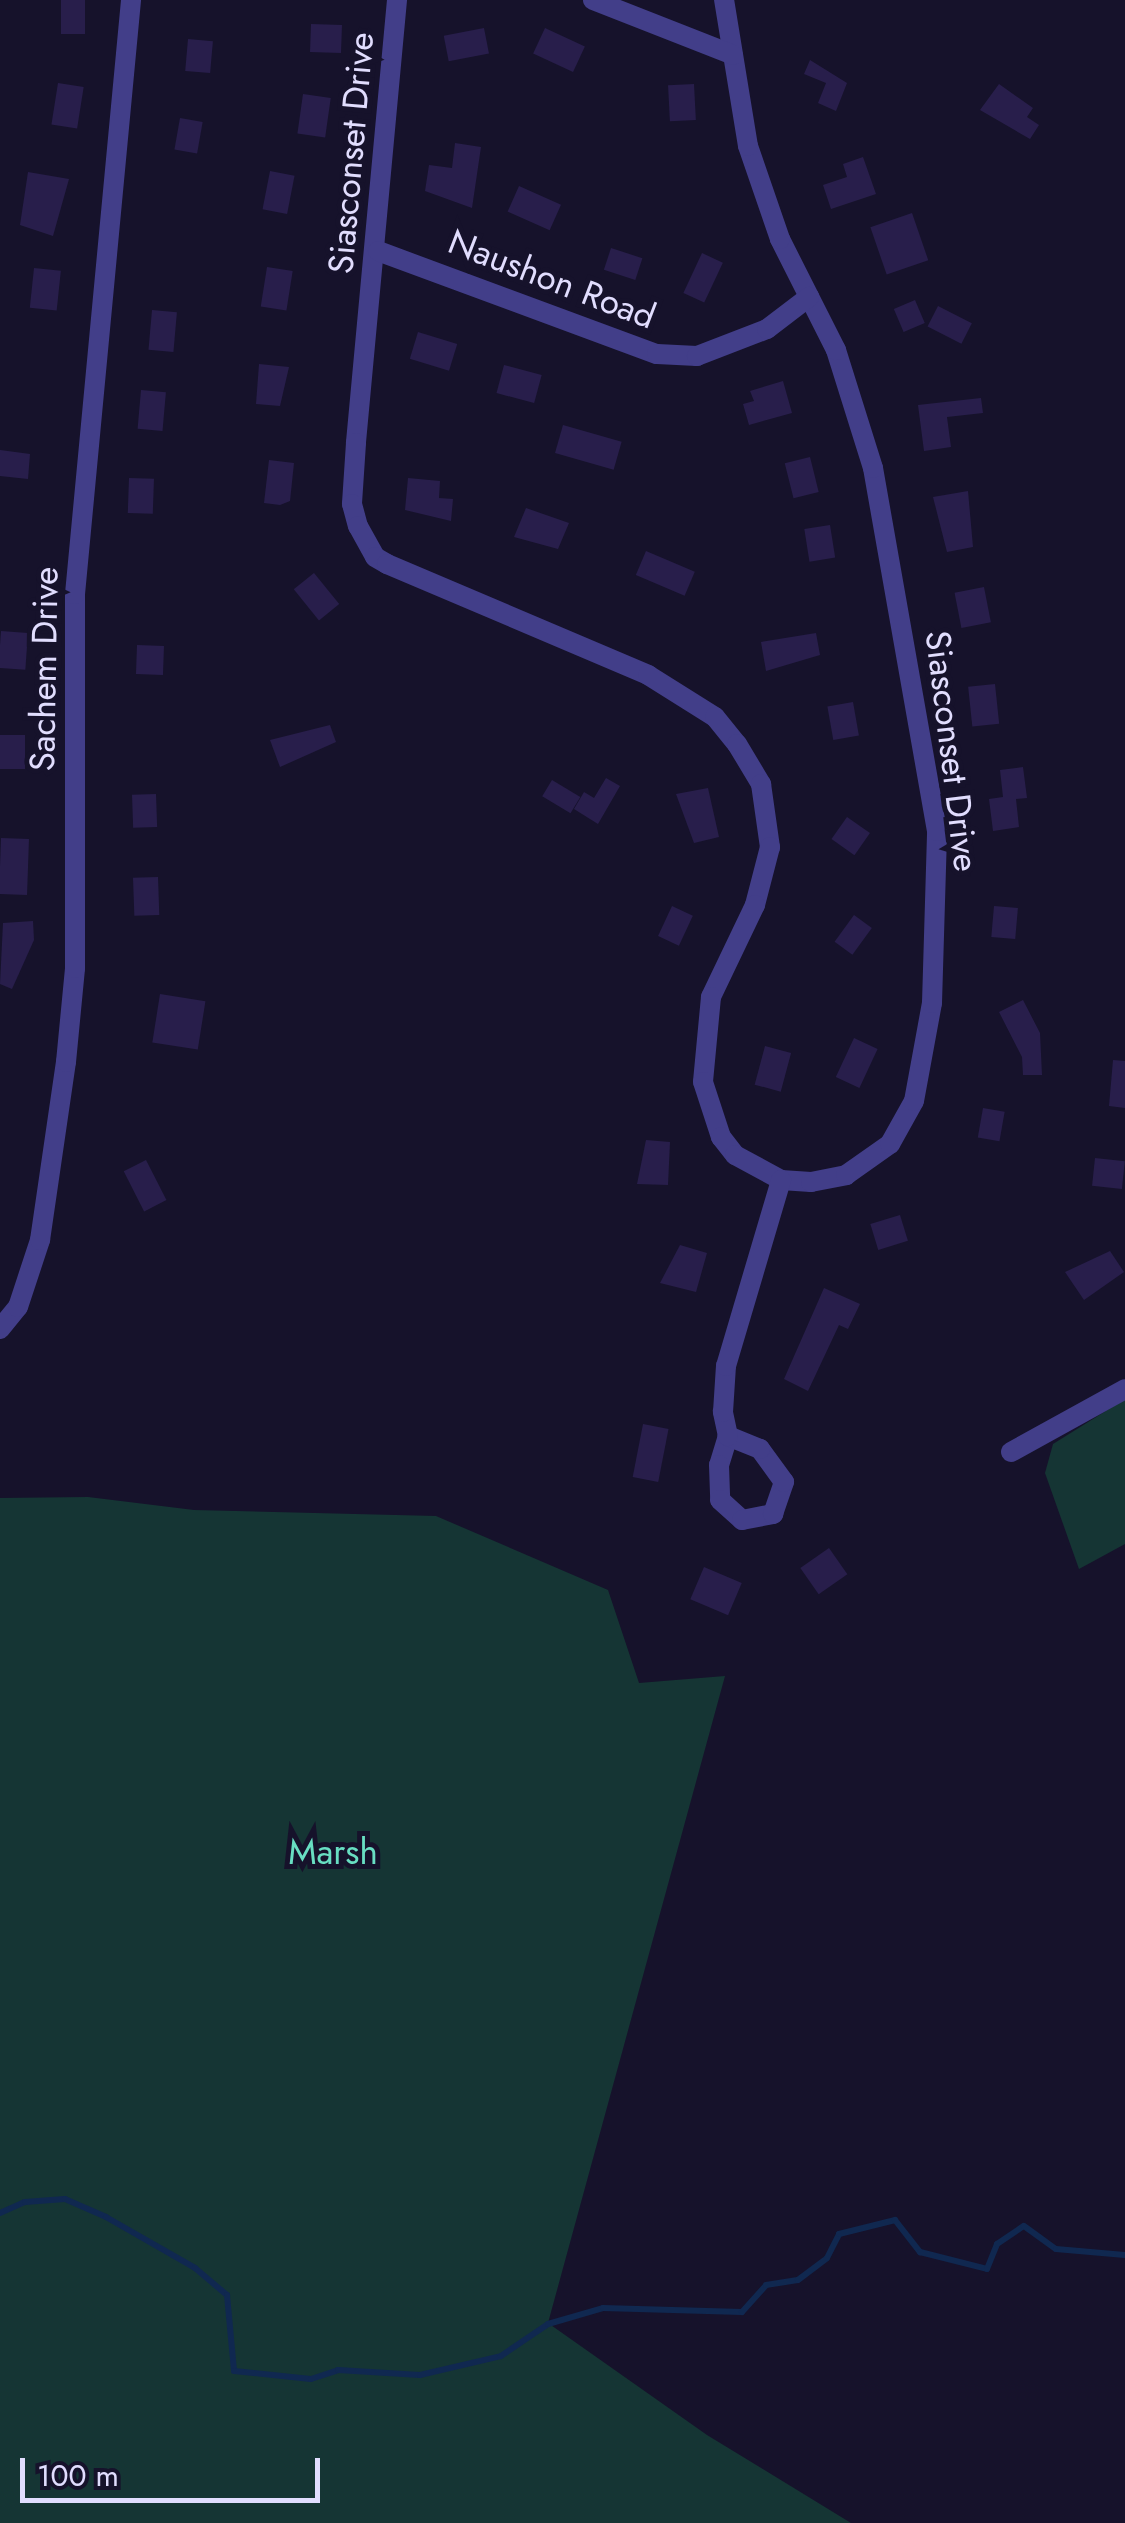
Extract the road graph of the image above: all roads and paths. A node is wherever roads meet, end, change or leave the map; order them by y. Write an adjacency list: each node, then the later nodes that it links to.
1 (131, 0): 9 (street, Sachem Drive)
2 (397, 0): 6 (street, Siasconset Drive)
3 (594, 0): 5 (street)
4 (724, 0): 5 (street, Siasconset Drive)
5 (733, 56): 7 (street, Siasconset Drive)
6 (378, 251): 7 (street, Naushon Road); 8 (street, Siasconset Drive)
7 (809, 297): 8 (street, Siasconset Drive)
8 (780, 1180): 11 (street)
9 (0, 1329)
10 (1125, 1389): 12 (street)
11 (728, 1436)
12 (1011, 1452)

